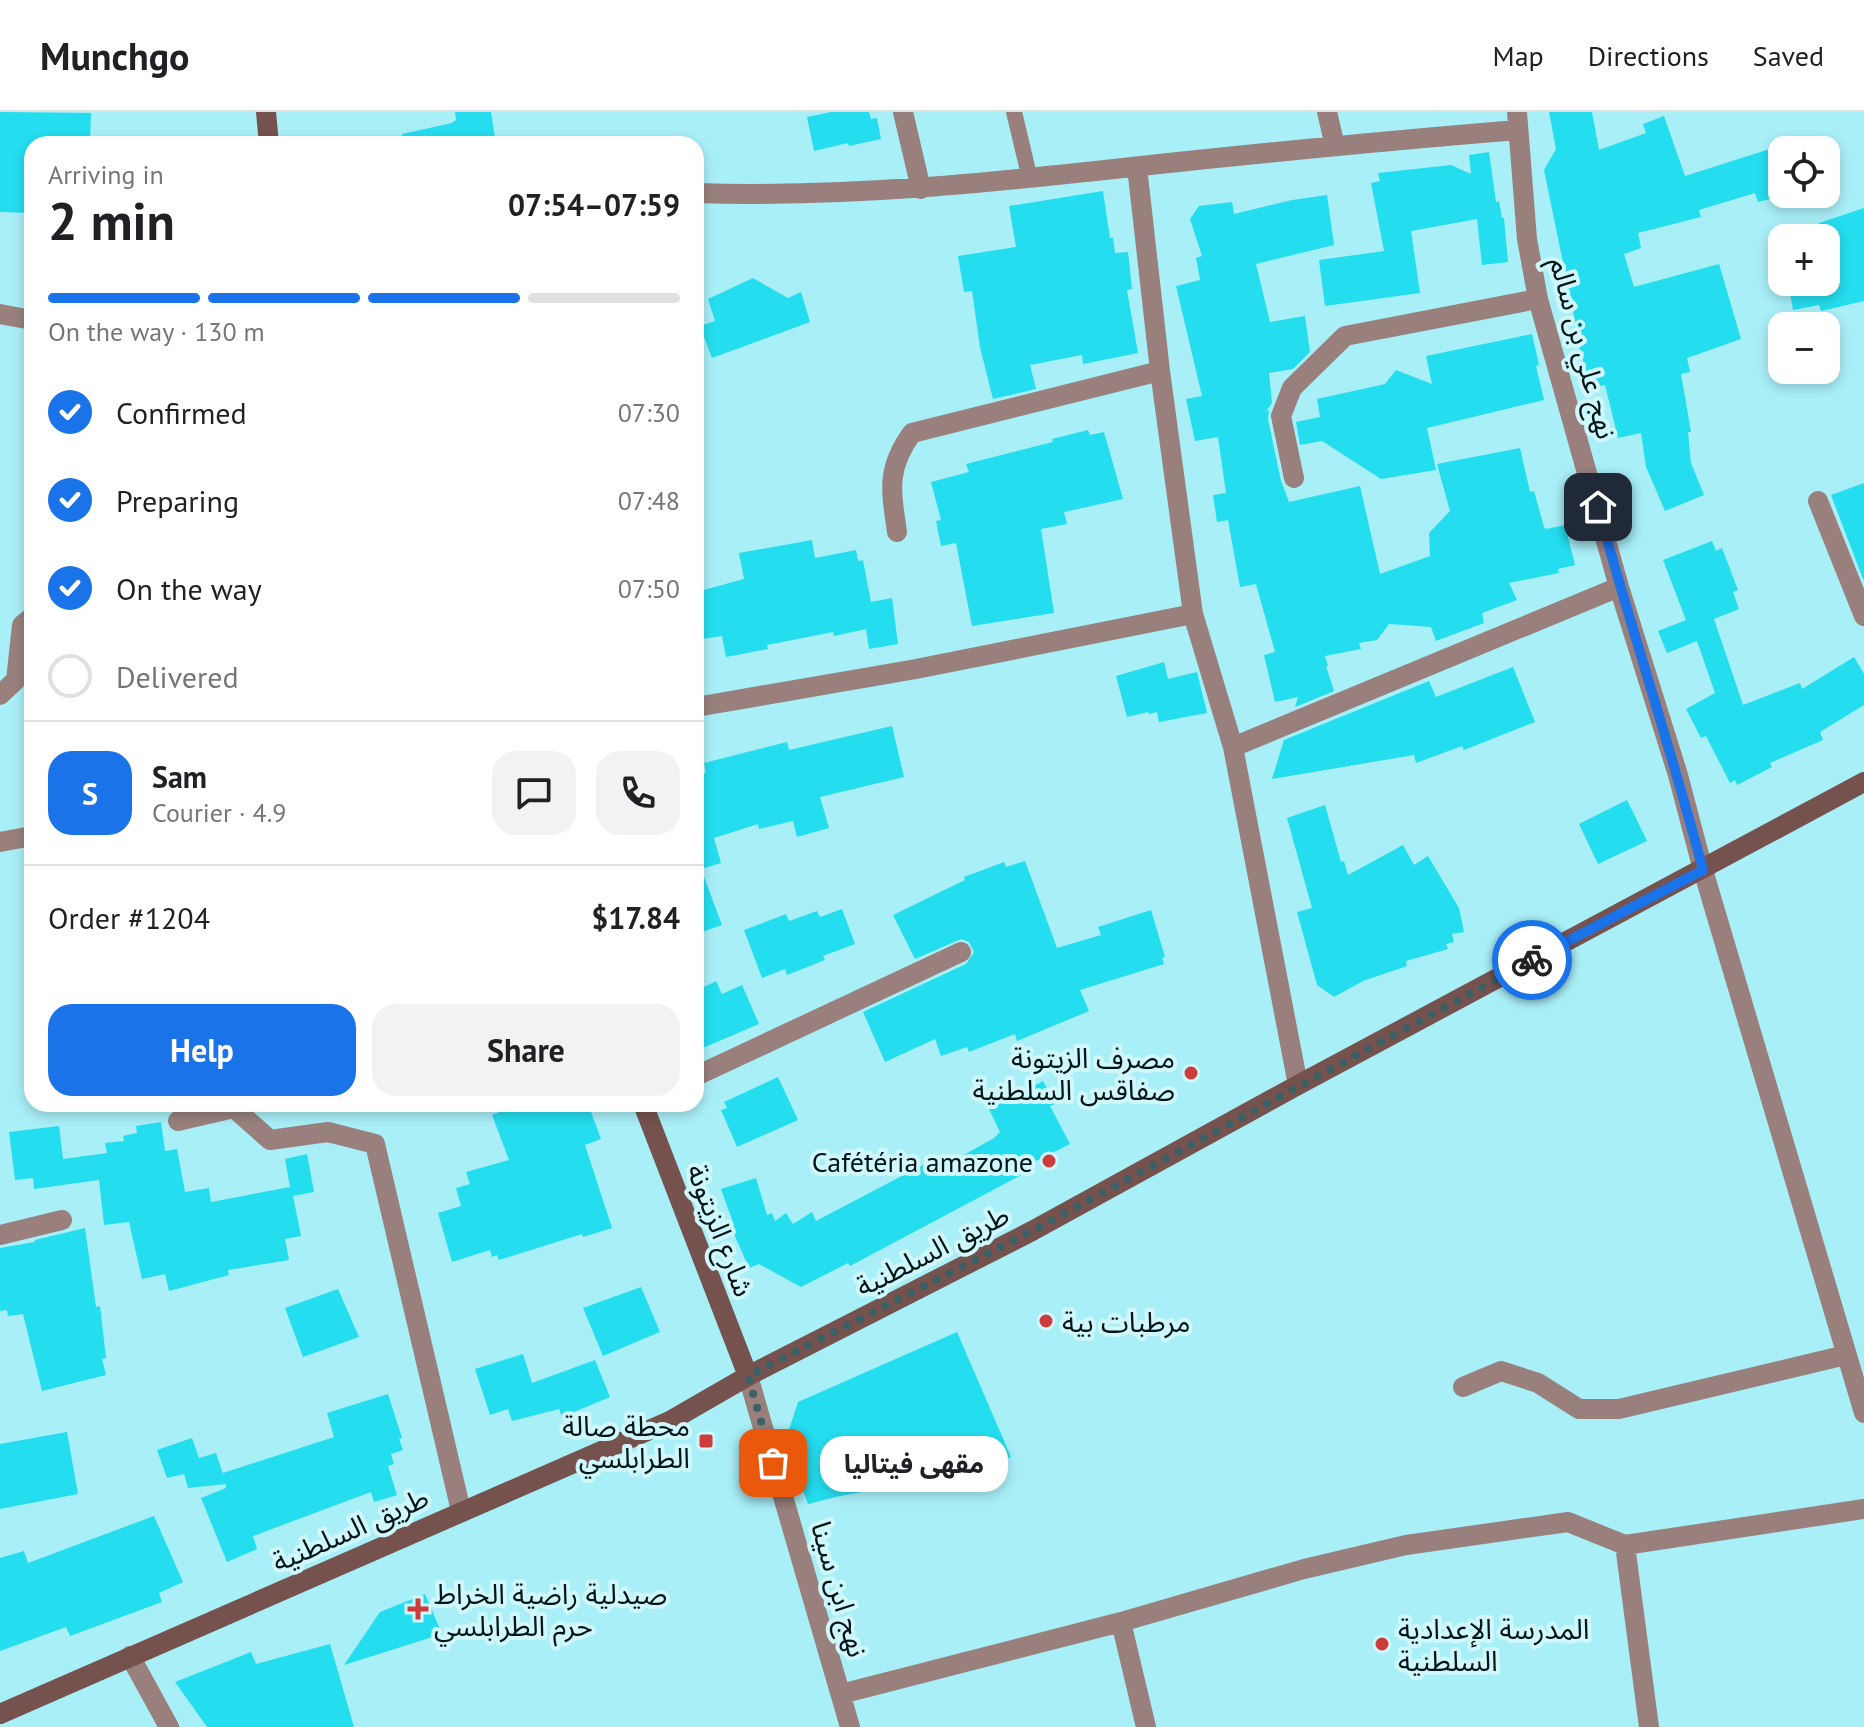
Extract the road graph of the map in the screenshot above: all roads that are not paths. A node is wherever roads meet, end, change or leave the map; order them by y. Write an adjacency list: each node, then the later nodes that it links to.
1 (266, 112): 6 (main road)
2 (903, 112): 10 (street)
3 (1014, 112): 9 (lane)
4 (1327, 112): 7 (street)
5 (1518, 121): 7 (street); 12 (street, نهج علي بن سالم)
6 (268, 136)
7 (1335, 146): 8 (street)
8 (1137, 167): 9 (street); 15 (street)
9 (1030, 179): 10 (street)
10 (921, 189): 11 (street)
11 (704, 193)
12 (1538, 299): 16 (street); 19 (street, نهج علي بن سالم)
13 (0, 314): 14 (street)
14 (24, 318)
15 (1160, 371): 18 (street); 20 (street)
16 (1294, 478)
17 (1818, 501): 21 (street)
18 (897, 532)
19 (1619, 587): 25 (street); 29 (street, نهج علي بن سالم)
20 (1193, 614): 24 (street); 25 (street)
21 (1864, 616)
22 (24, 623): 23 (street)
23 (0, 695)
24 (704, 706)
25 (1233, 747): 32 (street)
26 (1864, 782): 29 (main road, طريق السلطنية)
27 (24, 838): 28 (street)
28 (0, 842)
29 (1703, 870): 32 (main road, طريق السلطنية); 39 (street, نهج علي بن سالم)
30 (961, 952): 31 (street)
31 (704, 1072)
32 (1298, 1085): 40 (main road, طريق السلطنية)
33 (217, 1112): 36 (street)
34 (238, 1112): 44 (street)
35 (646, 1112): 40 (main road, شارع الزيتونة)
36 (178, 1121)
37 (62, 1220): 38 (street)
38 (0, 1235)
39 (1846, 1355): 41 (street); 42 (street, نهج علي بن سالم)
40 (748, 1376): 44 (main road, طريق السلطنية); 48 (street, نهج ابن سينا)
41 (1463, 1387)
42 (1863, 1410)
43 (1864, 1509): 45 (street)
44 (461, 1511): 47 (main road, طريق السلطنية)
45 (1625, 1545): 46 (street); 53 (street)
46 (1121, 1622): 48 (street); 52 (street)
47 (130, 1656): 49 (main road, طريق السلطنية); 50 (street)
48 (841, 1694): 51 (street, نهج ابن سينا)
49 (0, 1714)
50 (169, 1727)
51 (850, 1727)
52 (1146, 1727)
53 (1649, 1727)

